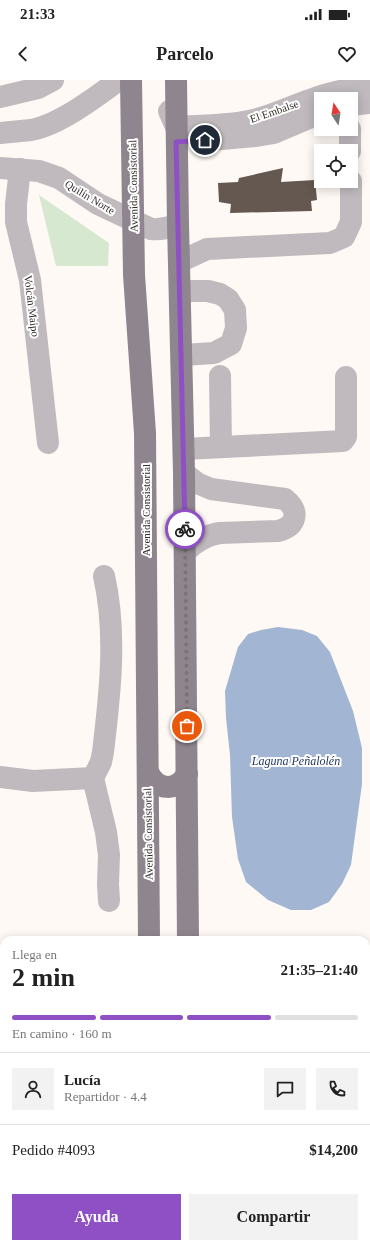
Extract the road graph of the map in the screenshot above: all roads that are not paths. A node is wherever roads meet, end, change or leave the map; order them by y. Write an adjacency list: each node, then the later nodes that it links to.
1 (53, 80): 8 (street)
2 (119, 80): 13 (street)
3 (131, 80): 17 (main road, Avenida Consistorial)
4 (168, 80): 14 (street)
5 (176, 80): 14 (main road)
6 (370, 87): 7 (street, El Embalse)
7 (358, 93)
8 (0, 97)
9 (314, 99): 14 (street, El Embalse)
10 (358, 100): 11 (street, El Embalse)
11 (370, 103)
12 (314, 116): 14 (street, El Embalse)
13 (0, 133)
14 (176, 134): 18 (main road)
15 (10, 168): 17 (street, Quilín Norte); 25 (street, Volcán Maipo)
16 (351, 188): 19 (street)
17 (134, 221): 18 (street, Quilín Norte); 31 (main road, Avenida Consistorial)
18 (178, 230): 19 (street); 20 (main road)
19 (207, 249): 20 (street)
20 (179, 262): 21 (main road)
21 (180, 291): 22 (main road); 22 (street)
22 (182, 355): 27 (main road)
23 (220, 376): 26 (street)
24 (346, 376): 26 (street)
25 (48, 443)
26 (221, 447): 27 (street)
27 (184, 449): 28 (main road)
28 (184, 472): 29 (main road); 29 (street)
29 (185, 552): 32 (main road)
30 (104, 576): 34 (street)
31 (148, 772): 32 (main road); 36 (main road, Avenida Consistorial)
32 (187, 774): 37 (main road)
33 (0, 777): 34 (street)
34 (93, 778): 35 (street)
35 (110, 901)
36 (149, 936)
37 (188, 936)

